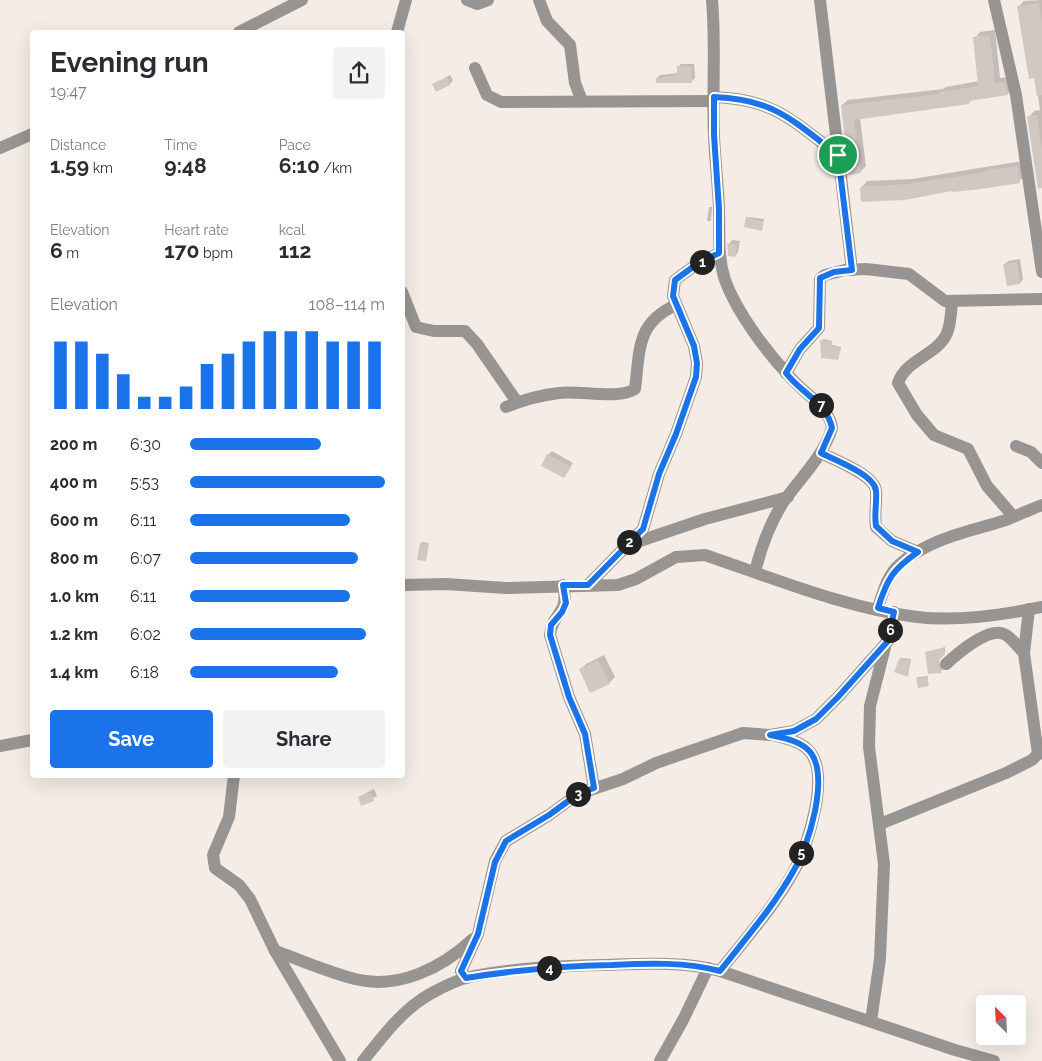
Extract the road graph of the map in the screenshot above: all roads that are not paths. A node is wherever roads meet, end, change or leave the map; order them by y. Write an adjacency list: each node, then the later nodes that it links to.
1 (302, 0): 9 (street)
2 (406, 0): 10 (street)
3 (467, 0): 4 (street)
4 (488, 0)
5 (539, 0): 13 (street)
6 (712, 0): 12 (street)
7 (820, 0): 16 (street)
8 (994, 0): 19 (street)
9 (243, 30)
10 (398, 30)
11 (476, 68): 13 (street)
12 (714, 99): 13 (street); 16 (street); 17 (street)
13 (582, 102)
14 (30, 135): 15 (street)
15 (0, 148)
16 (838, 155): 18 (street)
17 (719, 253): 23 (street); 24 (street)
18 (852, 270): 22 (street); 24 (street)
19 (1042, 272)
20 (1042, 298): 22 (street)
21 (405, 300): 23 (street)
22 (952, 301): 30 (street)
23 (676, 305): 31 (street)
24 (786, 373): 26 (street)
25 (1016, 446): 27 (street)
26 (821, 453): 28 (street); 32 (street)
27 (1042, 463)
28 (788, 497): 31 (street); 33 (street)
29 (1042, 505): 30 (street)
30 (1014, 516): 32 (street)
31 (625, 546): 35 (street)
32 (918, 552): 38 (street)
33 (755, 572): 35 (street); 38 (street)
34 (563, 585): 35 (street); 36 (street); 50 (street)
35 (588, 585)
36 (405, 586)
37 (1042, 606): 39 (street)
38 (878, 608): 40 (street)
39 (1029, 609): 40 (street); 42 (street)
40 (894, 612): 41 (street)
41 (888, 641): 44 (street); 51 (street)
42 (1024, 653): 43 (street); 47 (street)
43 (946, 664)
44 (770, 735): 50 (street); 54 (street)
45 (30, 740): 46 (street)
46 (0, 746)
47 (1038, 754): 48 (street); 51 (street)
48 (1042, 767)
49 (234, 778): 53 (street)
50 (594, 788): 52 (street)
51 (880, 824): 56 (street)
52 (478, 934): 53 (street); 55 (street)
53 (275, 951): 57 (street)
54 (714, 969): 55 (street); 56 (street); 59 (street)
55 (466, 978): 58 (street)
56 (871, 1021): 60 (street)
57 (340, 1061)
58 (363, 1061)
59 (660, 1061)
60 (994, 1061)

